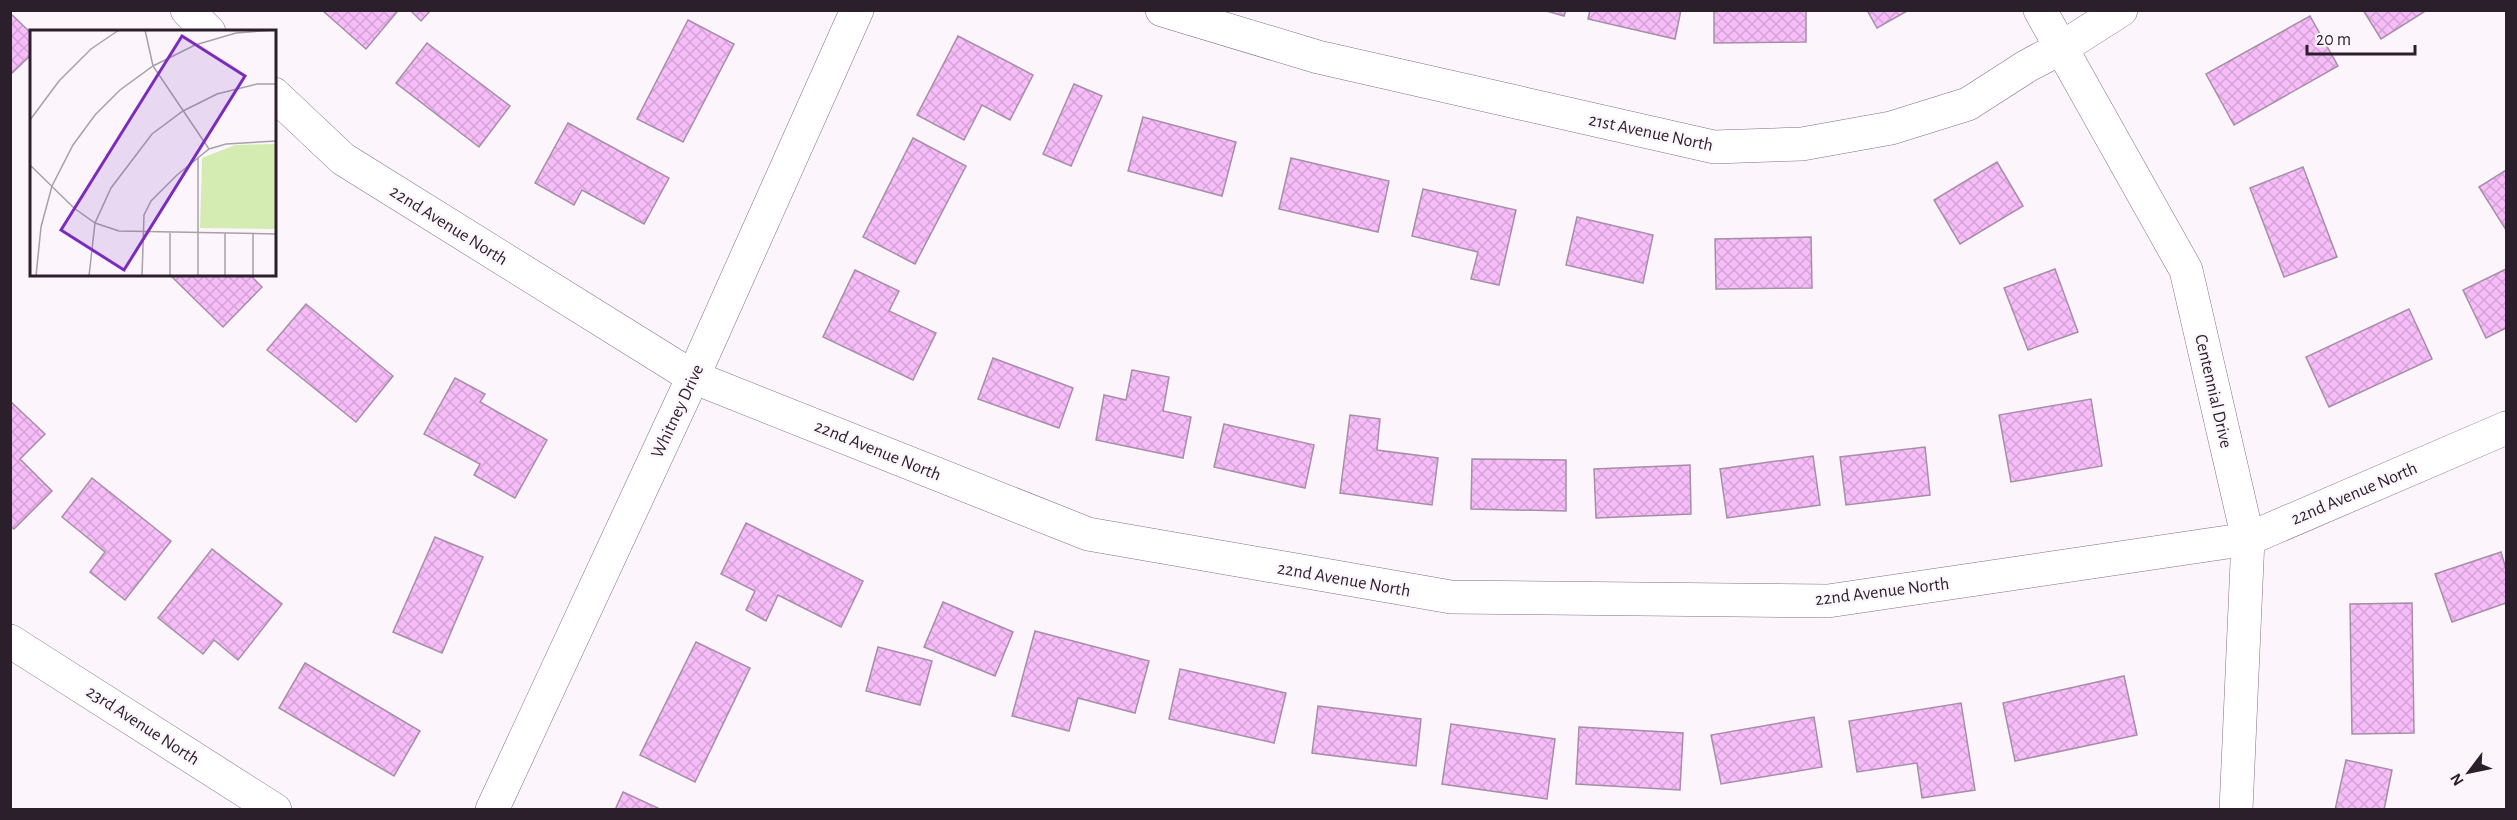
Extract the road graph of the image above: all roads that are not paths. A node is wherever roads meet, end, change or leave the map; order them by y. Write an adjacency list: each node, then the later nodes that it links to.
1 (187, 10): 6 (street)
2 (857, 10): 9 (street, Whitney Drive)
3 (1162, 10): 7 (street, 21st Avenue North)
4 (2040, 10): 7 (street, Centennial Drive)
5 (2121, 10): 7 (street, 21st Avenue North)
6 (207, 30)
7 (2063, 47): 11 (street, Centennial Drive)
8 (276, 96): 9 (street, 22nd Avenue North)
9 (693, 377): 11 (street, 22nd Avenue North); 14 (street, Whitney Drive)
10 (2506, 428): 11 (street, 22nd Avenue North)
11 (2248, 539): 15 (street, Centennial Drive)
12 (10, 641): 13 (street, 23rd Avenue North)
13 (275, 810)
14 (492, 810)
15 (2236, 810)

